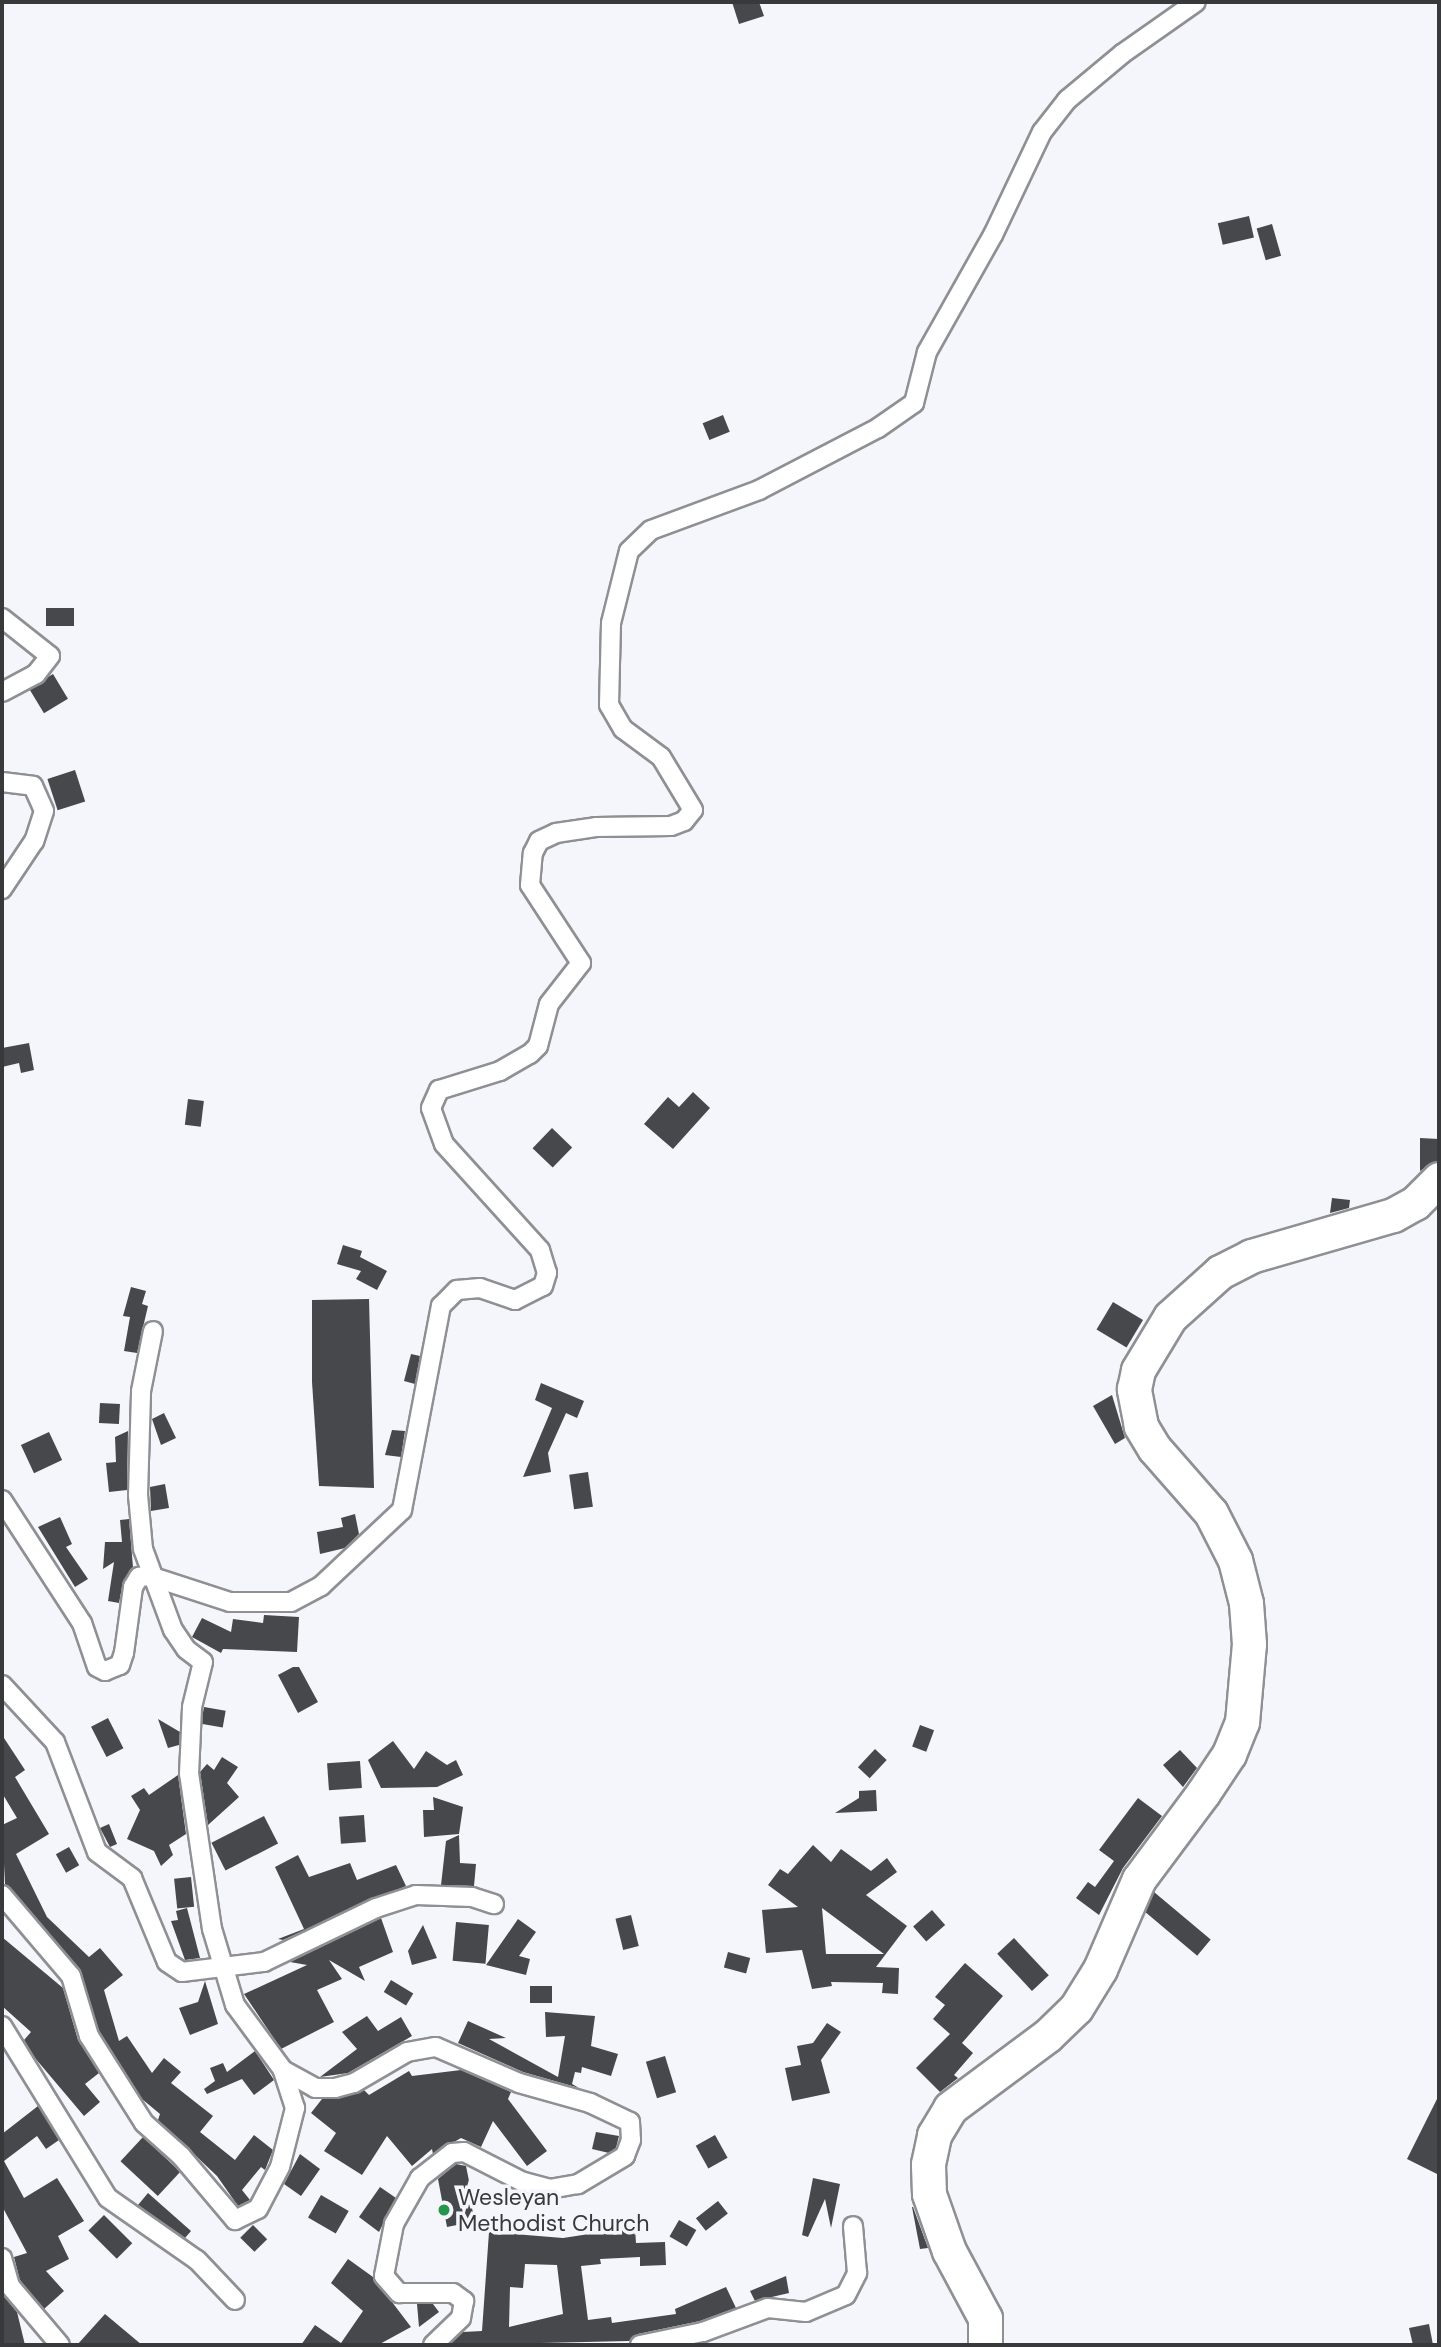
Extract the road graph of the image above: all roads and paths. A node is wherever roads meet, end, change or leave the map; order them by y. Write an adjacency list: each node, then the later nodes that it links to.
1 (1196, 2): 9 (street)
2 (2, 618): 3 (street)
3 (2, 692)
4 (2, 782): 5 (street)
5 (2, 889)
6 (1439, 1179): 22 (highway)
7 (153, 1331): 9 (street)
8 (2, 1500): 9 (street)
9 (150, 1576): 13 (street)
10 (2, 1685): 13 (street)
11 (2, 1895): 15 (street)
12 (494, 1904): 13 (street)
13 (225, 1967): 15 (street)
14 (2, 2026): 18 (street)
15 (283, 2070): 20 (street)
16 (853, 2226): 21 (street)
17 (2, 2258): 19 (street)
18 (235, 2300)
19 (60, 2345)
20 (433, 2345)
21 (640, 2345)
22 (985, 2345)

